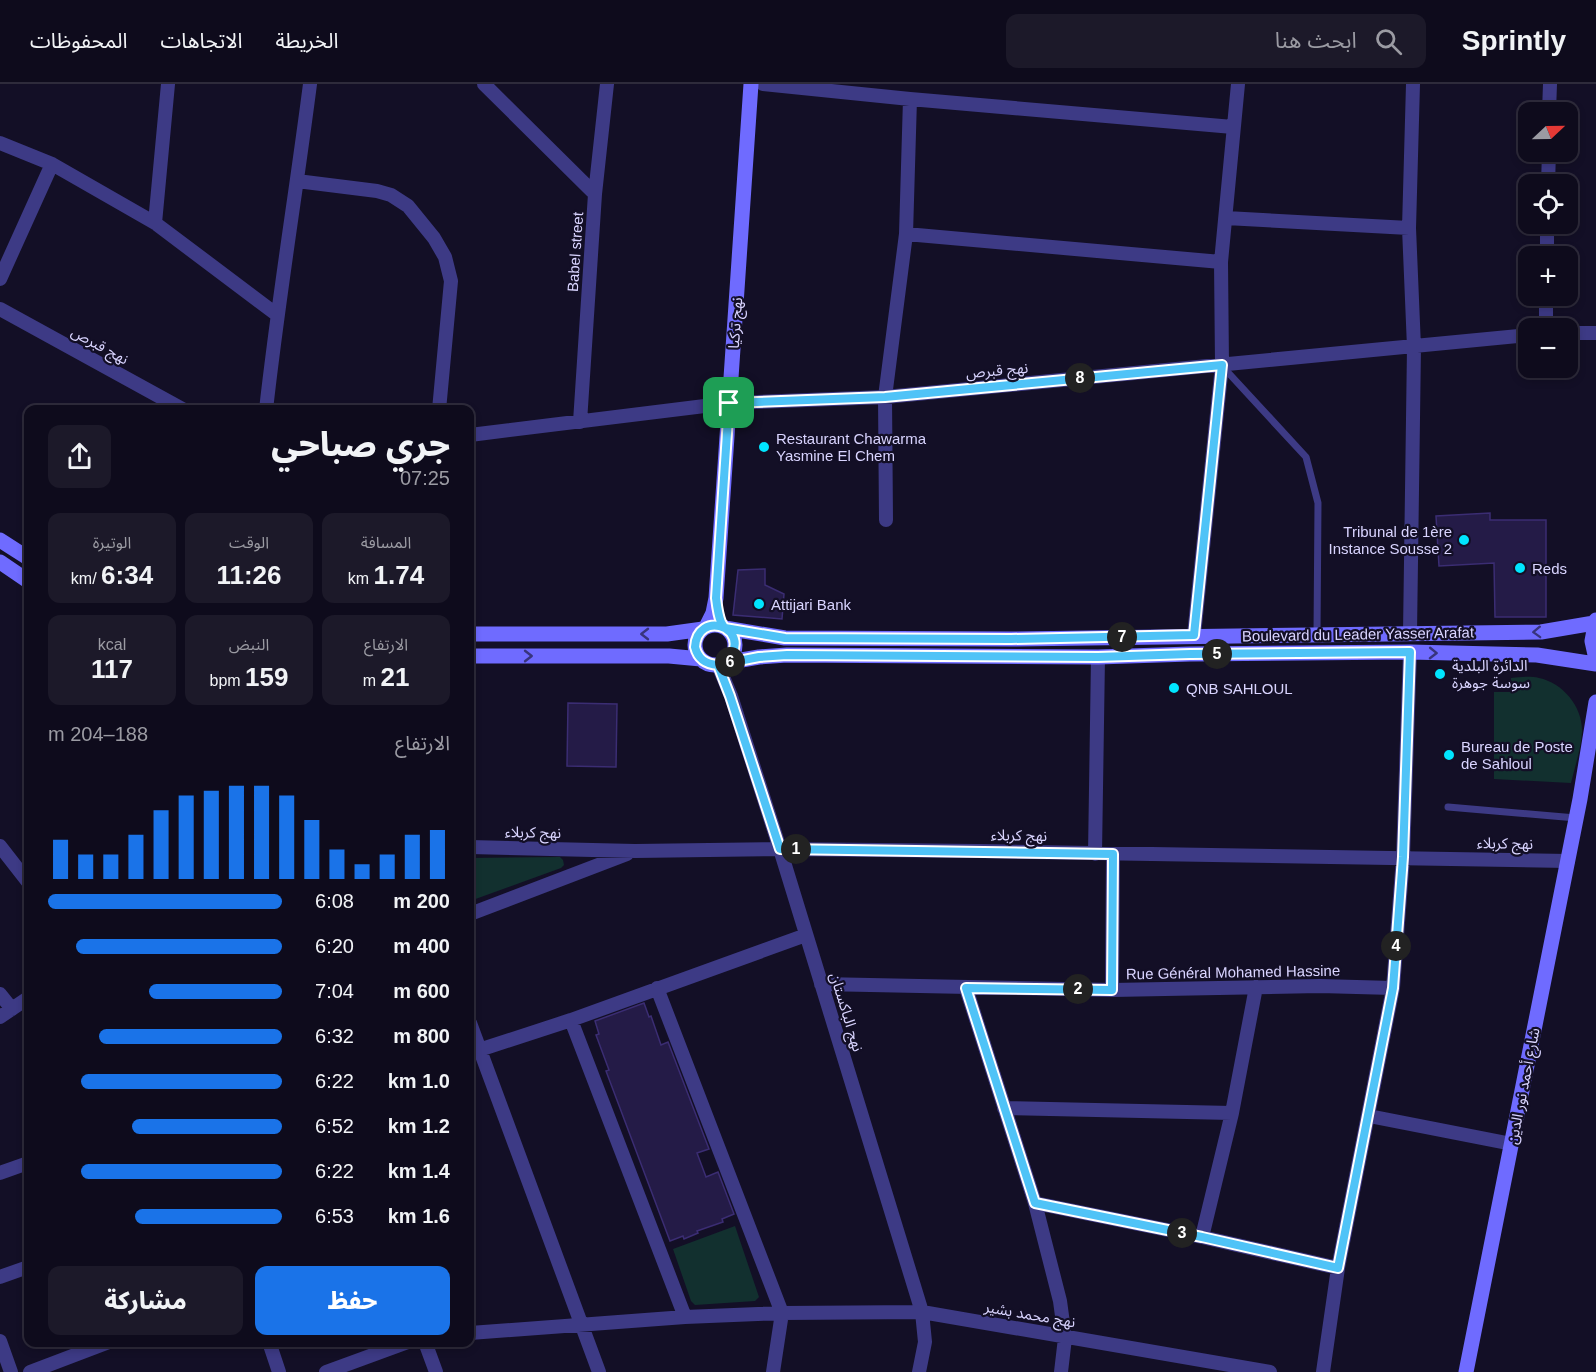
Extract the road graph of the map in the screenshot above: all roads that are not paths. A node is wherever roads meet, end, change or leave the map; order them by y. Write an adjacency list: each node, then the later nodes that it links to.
1 (168, 84): 18 (street)
2 (310, 84): 15 (street)
3 (484, 84): 16 (street)
4 (607, 84): 16 (street, Babel street)
5 (751, 84): 31 (main road, نهج تركيا)
6 (763, 84): 10 (street)
7 (1238, 84): 12 (street)
8 (1413, 84): 19 (street)
9 (1550, 84): 11 (street)
10 (910, 99): 12 (street); 20 (street)
11 (1549, 102)
12 (1233, 128): 17 (street)
13 (0, 143): 14 (street)
14 (52, 164): 18 (street); 22 (street)
15 (297, 181): 24 (street); 34 (street)
16 (595, 194): 35 (street, Babel street)
17 (1226, 218): 19 (street); 21 (street)
18 (155, 223): 24 (street)
19 (1409, 228): 28 (street)
20 (906, 234): 21 (street); 30 (street)
21 (1221, 262): 29 (street)
22 (0, 279)
23 (0, 309): 32 (street, نهج قبرص)
24 (276, 314): 33 (street)
25 (1578, 333): 26 (street)
26 (1596, 333)
27 (1518, 336): 28 (street, نهج قبرص)
28 (1414, 347): 29 (street, نهج قبرص); 46 (street)
29 (1222, 365): 30 (street, نهج قبرص); 48 (lane); 49 (street)
30 (885, 397): 31 (street, نهج قبرص); 37 (street)
31 (729, 403): 35 (street, نهج قبرص); 42 (main road, نهج تركيا)
32 (175, 405)
33 (267, 405)
34 (439, 405)
35 (580, 422): 36 (street, نهج قبرص)
36 (474, 435)
37 (886, 520)
38 (0, 540): 39 (main road)
39 (24, 555)
40 (0, 562): 41 (main road)
41 (24, 578)
42 (716, 598): 44 (main road, نهج تركيا); 45 (main road, نهج تركيا)
43 (1595, 622): 46 (main road, Boulevard du Leader Yasser Arafat, one-way to 46); 54 (main road)
44 (724, 627): 45 (main road); 49 (main road, Boulevard du Leader Yasser Arafat); 55 (main road)
45 (704, 628): 47 (main road, one-way to 47); 53 (main road)
46 (1410, 633): 48 (main road, Boulevard du Leader Yasser Arafat)
47 (474, 634)
48 (1317, 634): 49 (main road, Boulevard du Leader Yasser Arafat)
49 (1194, 635)
50 (1410, 652): 52 (main road, Boulevard du Leader Yasser Arafat); 56 (main road, Boulevard du Leader Yasser Arafat, one-way to 56); 68 (street)
51 (474, 656): 53 (main road, one-way to 53)
52 (1098, 657): 55 (main road, Boulevard du Leader Yasser Arafat); 66 (street)
53 (701, 659): 55 (main road)
54 (1596, 659)
55 (721, 664): 64 (street, نهج الباكستان)
56 (1596, 664)
57 (1596, 702): 59 (main road, شارع أحمد نور الدين)
58 (1596, 772): 59 (main road, شارع أحمد نور الدين)
59 (1580, 799): 61 (main road, شارع أحمد نور الدين)
60 (1448, 807): 61 (lane)
61 (1576, 818): 69 (main road, شارع أحمد نور الدين)
62 (0, 846): 70 (street)
63 (474, 847): 65 (street, نهج كربلاء)
64 (780, 849): 65 (street, نهج كربلاء); 66 (street, نهج كربلاء); 72 (street, نهج الباكستان)
65 (635, 851): 71 (street)
66 (1095, 854): 67 (street, نهج كربلاء)
67 (1113, 854): 68 (street, نهج كربلاء); 78 (street)
68 (1403, 857): 69 (street, نهج كربلاء); 77 (street)
69 (1568, 861): 89 (main road, شارع أحمد نور الدين)
70 (24, 877)
71 (474, 912)
72 (806, 935): 73 (street, نهج الباكستان); 75 (street)
73 (821, 984): 76 (street, Rue Général Mohamed Hassine); 97 (street, نهج الباكستان)
74 (1256, 987): 77 (street, Rue Général Mohamed Hassine); 78 (street, Rue Général Mohamed Hassine); 87 (street)
75 (657, 988): 83 (street); 98 (street)
76 (966, 988): 78 (street, Rue Général Mohamed Hassine); 86 (street)
77 (1393, 988): 88 (street)
78 (1112, 990)
79 (0, 994): 81 (street)
80 (24, 1001): 81 (street)
81 (12, 1009): 82 (street)
82 (0, 1017)
83 (571, 1020): 85 (street); 99 (street)
84 (474, 1035): 85 (street)
85 (479, 1050): 100 (street)
86 (1004, 1108): 87 (street); 92 (street)
87 (1232, 1113): 93 (street)
88 (1369, 1116): 89 (street); 95 (street)
89 (1512, 1144): 119 (main road, شارع أحمد نور الدين)
90 (24, 1164): 91 (street)
91 (0, 1173)
92 (1035, 1203): 93 (street); 102 (street)
93 (1202, 1237): 95 (street)
94 (24, 1268): 96 (street)
95 (1338, 1268): 118 (street)
96 (0, 1277)
97 (922, 1312): 98 (street, نهج محمد بشير); 102 (street, نهج محمد بشير); 115 (street, نهج الباكستان)
98 (782, 1313): 99 (street, نهج محمد بشير); 114 (street)
99 (685, 1317): 100 (street, نهج محمد بشير)
100 (581, 1324): 101 (street, نهج محمد بشير); 113 (street)
101 (474, 1334)
102 (1065, 1338): 116 (street); 117 (street, نهج محمد بشير)
103 (0, 1341): 108 (street)
104 (96, 1347): 109 (street)
105 (271, 1347): 110 (street)
106 (394, 1347): 111 (street)
107 (427, 1347): 112 (street)
108 (11, 1372)
109 (30, 1372)
110 (279, 1372)
111 (326, 1372)
112 (436, 1372)
113 (599, 1372)
114 (773, 1372)
115 (919, 1372)
116 (1061, 1372)
117 (1270, 1372)
118 (1323, 1372)
119 (1466, 1372)

